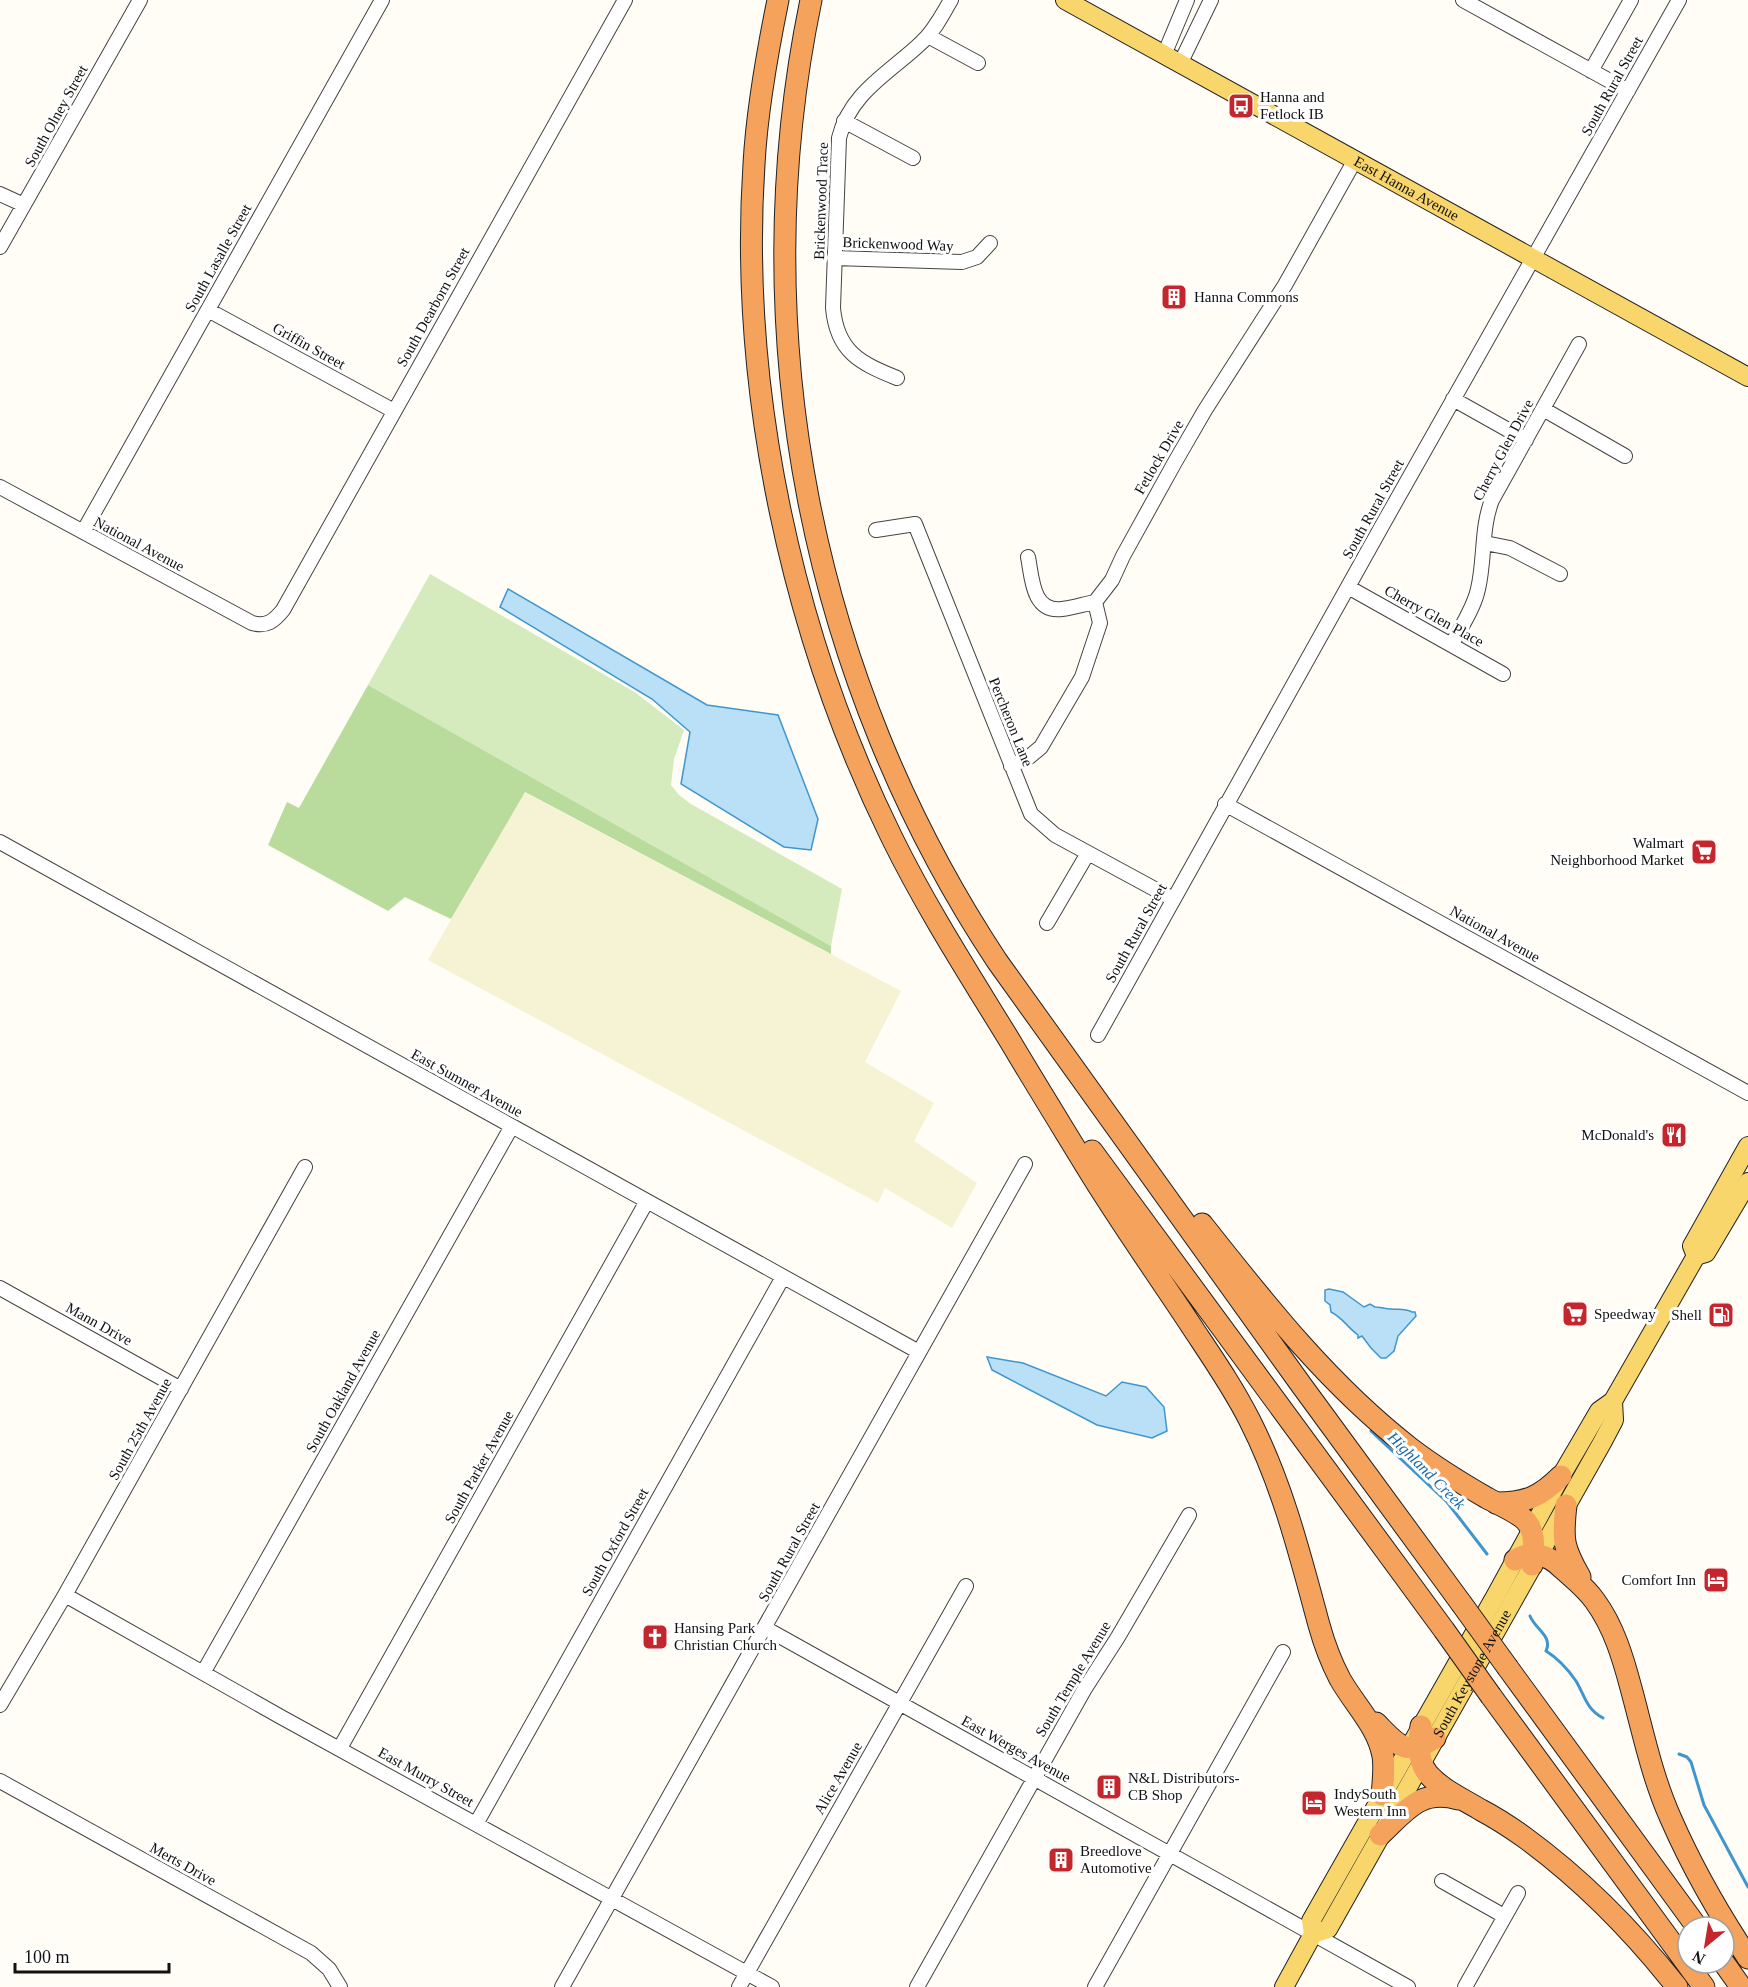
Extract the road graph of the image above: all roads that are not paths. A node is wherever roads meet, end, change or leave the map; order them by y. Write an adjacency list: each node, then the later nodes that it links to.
1 (140, 0): 22 (street, South Olney Street)
2 (382, 0): 27 (street, South Lasalle Street)
3 (625, 0): 33 (street, South Dearborn Street)
4 (778, 0): 55 (highway)
5 (811, 0): 53 (highway)
6 (951, 0): 13 (street, Brickenwood Trace)
7 (1065, 0): 14 (main road, East Hanna Avenue)
8 (1187, 0): 14 (street)
9 (1211, 0): 14 (street)
10 (1463, 0): 16 (street)
11 (1631, 0): 16 (street)
12 (1679, 0): 17 (street, South Rural Street)
13 (928, 36): 15 (street); 18 (street, Brickenwood Trace)
14 (1172, 59): 20 (main road, East Hanna Avenue)
15 (978, 63)
16 (1591, 71): 17 (street)
17 (1628, 91): 26 (street, South Rural Street)
18 (844, 121): 19 (street); 25 (street, Brickenwood Trace)
19 (913, 158)
20 (1354, 160): 26 (main road, East Hanna Avenue); 43 (street, Fetlock Drive)
21 (0, 194): 22 (street)
22 (24, 205): 24 (street, South Olney Street)
23 (990, 243): 25 (street, Brickenwood Way)
24 (0, 247)
25 (834, 258): 30 (street, Brickenwood Trace)
26 (1533, 259): 29 (main road, East Hanna Avenue); 31 (street, South Rural Street)
27 (208, 310): 33 (street, Griffin Street); 38 (street, South Lasalle Street)
28 (1579, 344): 32 (street, Cherry Glen Drive)
29 (1748, 377)
30 (897, 378)
31 (1453, 399): 34 (street); 42 (street, South Rural Street)
32 (1543, 408): 34 (street, Cherry Glen Drive); 35 (street)
33 (394, 411): 44 (street, South Dearborn Street)
34 (1526, 440): 39 (street, Cherry Glen Drive)
35 (1625, 456)
36 (0, 487): 38 (street, National Avenue)
37 (876, 530): 47 (street, Percheron Lane)
38 (83, 532): 44 (street, National Avenue)
39 (1485, 543): 41 (street); 45 (street, Cherry Glen Drive)
40 (1028, 557): 43 (street)
41 (1560, 573)
42 (1348, 587): 45 (street, Cherry Glen Place); 48 (street, South Rural Street)
43 (1095, 602): 47 (street)
44 (264, 625)
45 (1452, 644): 46 (street, Cherry Glen Place)
46 (1503, 674)
47 (1011, 766): 50 (street, Percheron Lane)
48 (1226, 804): 51 (street, South Rural Street); 56 (street, National Avenue)
49 (0, 842): 57 (street, East Sumner Avenue)
50 (1088, 853): 51 (street, Percheron Lane); 52 (street)
51 (1173, 899): 54 (street, South Rural Street)
52 (1047, 923)
53 (1039, 1020): 70 (highway); 96 (highway, bridge)
54 (1098, 1035)
55 (1008, 1037): 83 (highway); 111 (highway, bridge)
56 (1748, 1093)
57 (512, 1126): 62 (street, East Sumner Avenue); 80 (street, South Oakland Avenue)
58 (1748, 1146): 63 (main road, South Keystone Avenue)
59 (1025, 1164): 66 (street, South Rural Street)
60 (305, 1167): 67 (street, South 25th Avenue)
61 (1748, 1182): 63 (main road, South Keystone Avenue)
62 (647, 1201): 64 (street, East Sumner Avenue); 85 (street, South Parker Avenue)
63 (1696, 1256): 68 (main road, South Keystone Avenue)
64 (783, 1277): 66 (street, East Sumner Avenue); 90 (street, South Oxford Street)
65 (0, 1288): 67 (street, Mann Drive)
66 (919, 1352): 78 (street, South Rural Street)
67 (181, 1389): 77 (street, South 25th Avenue)
68 (1613, 1401): 69 (main road, South Keystone Avenue); 71 (main road, South Keystone Avenue)
69 (1561, 1476): 70 (highway); 73 (main road, South Keystone Avenue)
70 (1496, 1503): 73 (highway)
71 (1566, 1505): 74 (main road, South Keystone Avenue); 76 (highway)
72 (1189, 1515): 86 (street, South Temple Avenue)
73 (1531, 1530): 74 (highway)
74 (1529, 1559): 76 (highway); 84 (main road, South Keystone Avenue)
75 (966, 1586): 81 (street, Alice Avenue)
76 (1585, 1588): 99 (highway)
77 (65, 1595): 80 (street, East Murry Street); 82 (street, South 25th Avenue)
78 (765, 1628): 81 (street, East Werges Avenue); 95 (street, South Rural Street)
79 (1283, 1652): 92 (street)
80 (203, 1673): 85 (street, East Murry Street)
81 (900, 1704): 86 (street, East Werges Avenue); 100 (street, Alice Avenue)
82 (0, 1705)
83 (1360, 1709): 84 (highway); 88 (highway)
84 (1421, 1744): 88 (main road, South Keystone Avenue); 89 (highway); 91 (main road, South Keystone Avenue)
85 (340, 1748): 90 (street, East Murry Street)
86 (1034, 1778): 92 (street, East Werges Avenue); 105 (street, South Temple Avenue)
87 (0, 1781): 101 (street, Merts Drive)
88 (1382, 1795): 98 (main road, South Keystone Avenue)
89 (1468, 1802): 91 (highway); 110 (highway)
90 (476, 1824): 95 (street, East Murry Street)
91 (1380, 1835): 98 (main road, South Keystone Avenue)
92 (1169, 1854): 98 (street, East Werges Avenue); 106 (street)
93 (1442, 1881): 97 (street)
94 (1518, 1893): 97 (street)
95 (612, 1899): 100 (street, East Murry Street); 102 (street, South Rural Street)
96 (1688, 1915)
97 (1504, 1916): 109 (street)
98 (1313, 1934): 107 (main road, South Keystone Avenue); 108 (street, East Werges Avenue)
99 (1748, 1958)
100 (747, 1973): 103 (street, Alice Avenue); 104 (street, East Murry Street)
101 (340, 1987)
102 (562, 1987)
103 (739, 1987)
104 (772, 1987)
105 (917, 1987)
106 (1095, 1987)
107 (1284, 1987)
108 (1408, 1987)
109 (1465, 1987)
110 (1677, 1987)
111 (1704, 1987)

